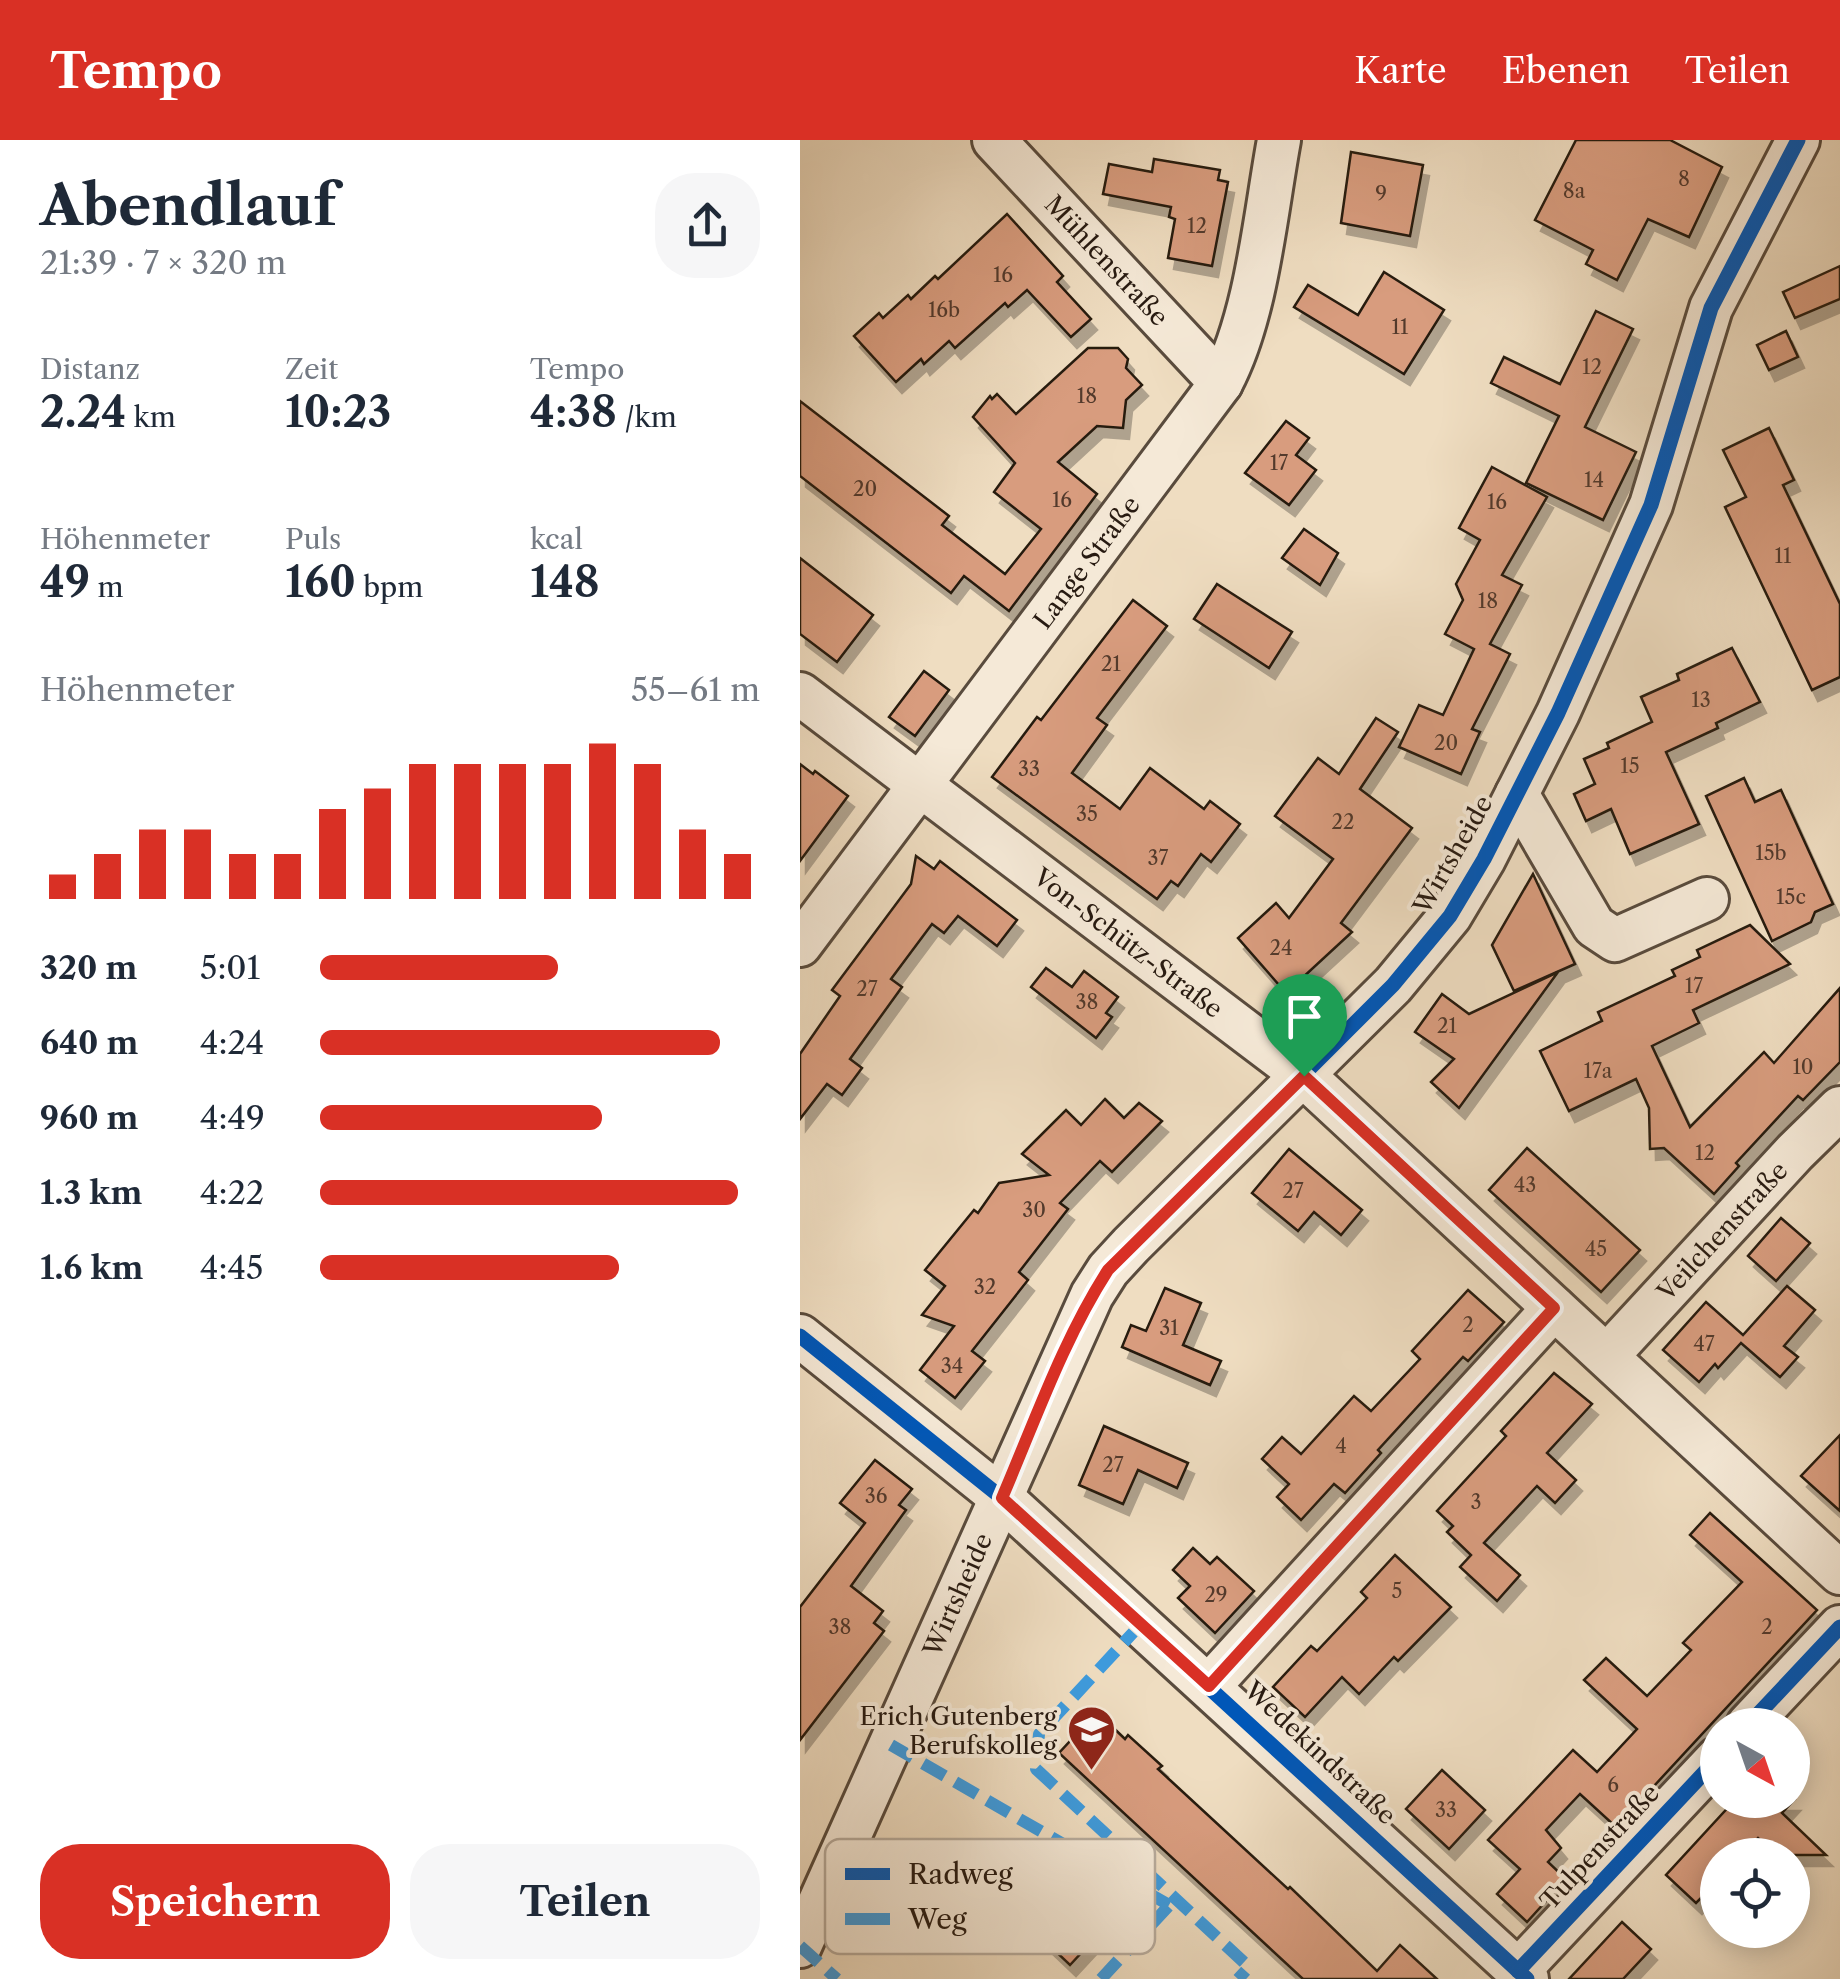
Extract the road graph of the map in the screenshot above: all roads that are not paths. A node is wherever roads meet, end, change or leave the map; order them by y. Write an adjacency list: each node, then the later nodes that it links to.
1 (994, 140): 4 (street, Mühlenstraße)
2 (1279, 140): 4 (street, Lange Straße)
3 (1798, 140): 7 (street, Wirtsheide)
4 (1221, 383): 6 (street, Lange Straße)
5 (800, 694): 6 (street, Von-Schütz-Straße)
6 (919, 784): 9 (street, Lange Straße); 10 (street, Von-Schütz-Straße)
7 (1517, 794): 8 (street); 10 (street, Wirtsheide)
8 (1707, 899)
9 (800, 944)
10 (1304, 1076): 12 (street, Von-Schütz-Straße); 15 (street, Wirtsheide)
11 (1840, 1108): 14 (street, Veilchenstraße)
12 (1554, 1308): 14 (street, Von-Schütz-Straße); 18 (street)
13 (800, 1336): 15 (street, Wedekindstraße)
14 (1608, 1356): 16 (street, Von-Schütz-Straße)
15 (1002, 1498): 18 (street, Wedekindstraße); 21 (street, Wirtsheide)
16 (1840, 1573)
17 (1840, 1626): 19 (street)
18 (1209, 1686): 24 (street, Wedekindstraße)
19 (1764, 1708)
20 (1700, 1778): 24 (street, Tulpenstraße)
21 (848, 1839)
22 (825, 1891): 23 (street, Wirtsheide)
23 (800, 1946)
24 (1523, 1975)

